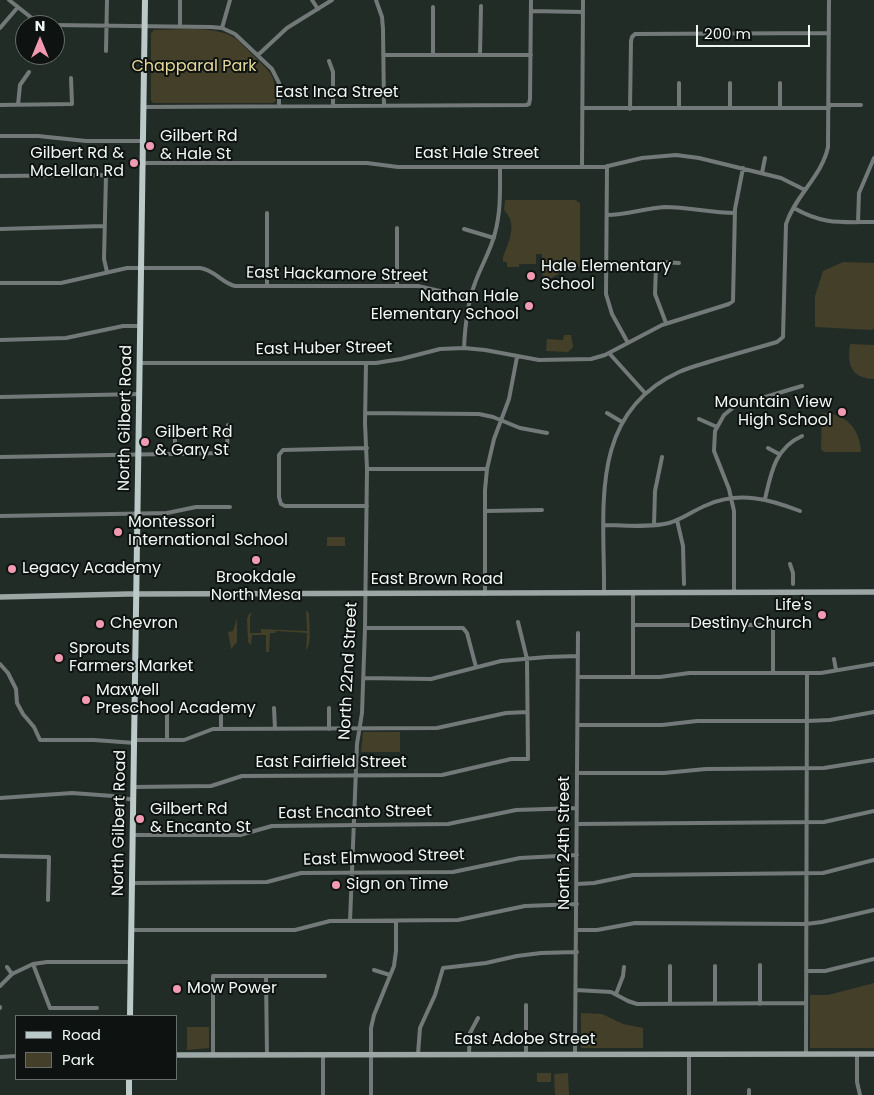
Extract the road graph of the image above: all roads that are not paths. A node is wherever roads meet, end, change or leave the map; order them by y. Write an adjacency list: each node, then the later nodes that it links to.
1 (9, 0): 13 (street)
2 (107, 0): 20 (street)
3 (145, 0): 21 (main road, North Gilbert Road)
4 (180, 0): 22 (street)
5 (230, 0): 24 (street)
6 (312, 0): 15 (street)
7 (332, 0): 15 (street)
8 (376, 0): 28 (street)
9 (531, 0): 16 (street)
10 (583, 0): 17 (street)
11 (828, 0): 25 (street)
12 (480, 6): 30 (street)
13 (18, 7): 18 (street); 23 (street)
14 (433, 7): 29 (street)
15 (318, 9): 27 (street)
16 (531, 12): 17 (street); 31 (street)
17 (583, 12): 46 (street)
18 (28, 15)
19 (65, 25): 20 (street)
20 (106, 25): 21 (street); 26 (street)
21 (145, 26): 22 (street); 41 (main road, North Gilbert Road)
22 (180, 26): 24 (street)
23 (0, 28)
24 (222, 28): 27 (street)
25 (829, 33): 45 (street); 47 (street)
26 (106, 52)
27 (258, 55): 42 (street)
28 (383, 55): 29 (street); 44 (street)
29 (433, 55): 30 (street)
30 (480, 55): 31 (street)
31 (531, 55): 44 (street, East Inca Street)
32 (329, 61): 43 (street)
33 (29, 72): 39 (street)
34 (71, 78): 39 (street)
35 (679, 83): 48 (street)
36 (730, 83): 49 (street)
37 (780, 83): 50 (street)
38 (0, 105): 39 (street)
39 (18, 105)
40 (861, 105): 45 (street)
41 (144, 106): 42 (street, East Inca Street); 52 (main road, North Gilbert Road)
42 (279, 106): 43 (street, East Inca Street)
43 (333, 106): 44 (street, East Inca Street)
44 (384, 106)
45 (829, 106): 50 (street); 62 (street)
46 (582, 108): 47 (street); 58 (street)
47 (630, 108): 48 (street)
48 (679, 108): 49 (street)
49 (730, 108): 50 (street)
50 (780, 108)
51 (0, 136): 52 (street)
52 (143, 140): 55 (main road, North Gilbert Road)
53 (765, 158): 60 (street)
54 (874, 158): 67 (street)
55 (143, 163): 57 (street, East Hale Street); 75 (main road, North Gilbert Road)
56 (607, 166): 58 (street, East Hale Street); 59 (street, East Hale Street); 66 (street)
57 (500, 167): 58 (street, East Hale Street); 73 (street)
58 (582, 167)
59 (743, 168): 60 (street, East Hale Street); 65 (street)
60 (762, 173): 62 (street, East Hale Street)
61 (0, 176): 69 (street)
62 (805, 190): 63 (street)
63 (794, 208): 67 (street); 91 (street)
64 (267, 213): 78 (street)
65 (735, 214): 66 (street); 81 (street, East Huber Street)
66 (607, 215): 84 (street)
67 (858, 222): 68 (street)
68 (874, 222)
69 (104, 226): 71 (street); 76 (street)
70 (398, 228): 79 (street)
71 (0, 229)
72 (464, 229): 73 (street)
73 (494, 238): 80 (street)
74 (679, 262): 81 (street)
75 (142, 268): 76 (street, East Hackamore Street); 78 (street, East Hackamore Street); 82 (main road, North Gilbert Road)
76 (107, 272): 77 (street, East Hackamore Street)
77 (0, 284)
78 (266, 286): 79 (street, East Hackamore Street)
79 (397, 286): 80 (street, East Hackamore Street)
80 (470, 298): 85 (street)
81 (666, 323): 84 (street, East Huber Street)
82 (141, 326): 83 (street); 88 (main road, North Gilbert Road)
83 (0, 340)
84 (628, 343): 86 (street, East Huber Street)
85 (464, 348): 87 (street, East Huber Street); 89 (street, East Huber Street)
86 (609, 353): 87 (street, East Huber Street); 91 (street)
87 (518, 357): 97 (street)
88 (140, 363): 89 (street, East Huber Street); 92 (main road, North Gilbert Road)
89 (366, 363): 94 (street, North 22nd Street)
90 (802, 386): 101 (street)
91 (645, 393): 98 (street)
92 (140, 394): 93 (street); 106 (main road, North Gilbert Road)
93 (0, 397)
94 (365, 413): 97 (street); 104 (street, North 22nd Street)
95 (607, 413): 98 (street)
96 (699, 419): 101 (street)
97 (501, 420): 102 (street); 112 (street)
98 (622, 422): 123 (street)
99 (175, 425): 107 (street)
100 (228, 425): 107 (street)
101 (717, 426): 113 (street)
102 (546, 433)
103 (802, 436): 108 (street)
104 (367, 448): 111 (street, North 22nd Street); 115 (street)
105 (768, 448): 108 (street)
106 (139, 454): 107 (street); 109 (street); 120 (main road, North Gilbert Road)
107 (175, 454)
108 (779, 454): 114 (street)
109 (0, 457)
110 (662, 457): 124 (street)
111 (367, 469): 112 (street); 115 (street, North 22nd Street)
112 (487, 469): 117 (street)
113 (731, 498): 114 (street); 122 (street); 131 (street)
114 (766, 499): 119 (street)
115 (367, 506): 133 (street, North 22nd Street)
116 (230, 507): 120 (street)
117 (485, 510): 118 (street); 134 (street)
118 (542, 510)
119 (800, 511)
120 (138, 513): 121 (street); 132 (main road, North Gilbert Road)
121 (0, 516)
122 (677, 520): 124 (street); 126 (street)
123 (604, 525): 124 (street); 129 (street)
124 (654, 525)
125 (790, 564): 127 (street)
126 (684, 584)
127 (793, 584)
128 (874, 592): 131 (main road, East Brown Road)
129 (604, 593): 130 (main road, East Brown Road); 134 (main road, East Brown Road)
130 (633, 593): 131 (main road, East Brown Road); 137 (street)
131 (734, 593)
132 (137, 594): 133 (main road, East Brown Road); 135 (main road, East Brown Road); 165 (main road, North Gilbert Road)
133 (366, 594): 134 (main road, East Brown Road); 138 (street, North 22nd Street)
134 (485, 594)
135 (0, 598)
136 (518, 622): 141 (street)
137 (633, 625): 147 (street); 150 (street)
138 (365, 628): 145 (street); 151 (street, North 22nd Street)
139 (578, 633): 140 (street, North 24th Street)
140 (578, 656): 141 (street); 149 (street, North 24th Street)
141 (527, 659): 145 (street); 156 (street)
142 (834, 659): 146 (street)
143 (0, 664): 165 (street)
144 (874, 664): 146 (street)
145 (476, 667): 151 (street)
146 (836, 670): 148 (street)
147 (773, 673): 148 (street); 150 (street)
148 (807, 673): 158 (street)
149 (578, 677): 150 (street); 159 (street, North 24th Street)
150 (633, 677)
151 (364, 678): 163 (street, North 22nd Street)
152 (167, 708): 164 (street)
153 (221, 708): 160 (street)
154 (274, 708): 161 (street)
155 (330, 708): 162 (street)
156 (527, 712): 163 (street); 169 (street, East Fairfield Street)
157 (874, 712): 158 (street)
158 (807, 721): 159 (street); 167 (street)
159 (578, 724): 168 (street, North 24th Street)
160 (221, 729): 161 (street); 164 (street)
161 (275, 729): 162 (street)
162 (329, 729): 163 (street)
163 (360, 729): 169 (street, North 22nd Street)
164 (167, 740): 165 (street)
165 (135, 742): 170 (main road, North Gilbert Road)
166 (874, 760): 167 (street)
167 (807, 769): 168 (street); 175 (street)
168 (578, 773): 173 (street, North 24th Street)
169 (356, 776): 170 (street, East Fairfield Street); 177 (street, North 22nd Street)
170 (134, 787): 172 (main road, North Gilbert Road)
171 (0, 798): 172 (street)
172 (134, 800): 178 (main road, North Gilbert Road)
173 (577, 808): 176 (street, North 24th Street); 177 (street, East Encanto Street)
174 (874, 811): 175 (street)
175 (807, 823): 176 (street); 183 (street)
176 (577, 824): 179 (street, North 24th Street)
177 (354, 825): 178 (street, East Encanto Street); 182 (street, North 22nd Street)
178 (133, 835): 184 (main road, North Gilbert Road)
179 (577, 855): 182 (street, East Elmwood Street); 185 (street, North 24th Street)
180 (0, 856): 186 (street)
181 (874, 860): 183 (street)
182 (352, 873): 184 (street, East Elmwood Street); 190 (street, North 22nd Street)
183 (806, 875): 185 (street); 191 (street)
184 (133, 883): 192 (main road, North Gilbert Road)
185 (577, 884): 187 (street, North 24th Street)
186 (48, 900)
187 (577, 904): 189 (street); 193 (street, North 24th Street)
188 (874, 910): 191 (street)
189 (396, 920): 190 (street); 206 (street)
190 (350, 921): 192 (street)
191 (806, 924): 193 (street); 204 (street)
192 (132, 930): 196 (main road, North Gilbert Road)
193 (577, 930): 194 (street, North 24th Street)
194 (576, 952): 210 (street, North 24th Street); 221 (street)
195 (874, 959): 204 (street)
196 (131, 962): 197 (street); 218 (main road, North Gilbert Road)
197 (33, 964): 205 (street); 217 (street)
198 (760, 965): 214 (street)
199 (670, 966): 212 (street)
200 (715, 966): 213 (street)
201 (7, 967): 205 (street)
202 (624, 968): 211 (street)
203 (374, 970): 206 (street)
204 (806, 971): 215 (street)
205 (12, 974): 209 (street)
206 (390, 975): 220 (street)
207 (266, 976): 208 (street); 230 (street); 231 (street)
208 (325, 976)
209 (0, 986)
210 (576, 990): 211 (street); 224 (street, North 24th Street)
211 (616, 994): 212 (street)
212 (670, 1004): 213 (street)
213 (715, 1004): 214 (street)
214 (760, 1004): 215 (street)
215 (806, 1004): 226 (street)
216 (526, 1005): 223 (street)
217 (97, 1008)
218 (130, 1015)
219 (478, 1018): 222 (street)
220 (370, 1054): 221 (main road, East Adobe Street); 232 (main road, East Adobe Street); 239 (street)
221 (418, 1054): 222 (main road, East Adobe Street)
222 (468, 1054): 223 (main road, East Adobe Street)
223 (526, 1054): 224 (main road, East Adobe Street)
224 (575, 1054): 225 (main road, East Adobe Street)
225 (689, 1054): 226 (main road, East Adobe Street); 240 (street)
226 (806, 1054): 227 (main road, East Adobe Street)
227 (857, 1054): 228 (main road, East Adobe Street); 242 (street)
228 (874, 1054)
229 (178, 1055): 230 (main road, East Adobe Street)
230 (213, 1055): 231 (main road, East Adobe Street)
231 (267, 1055): 232 (main road, East Adobe Street)
232 (324, 1055): 238 (street)
233 (0, 1056): 234 (street)
234 (15, 1056)
235 (129, 1080): 237 (main road)
236 (750, 1090): 241 (street)
237 (129, 1095)
238 (323, 1095)
239 (371, 1095)
240 (689, 1095)
241 (750, 1095)
242 (860, 1095)

